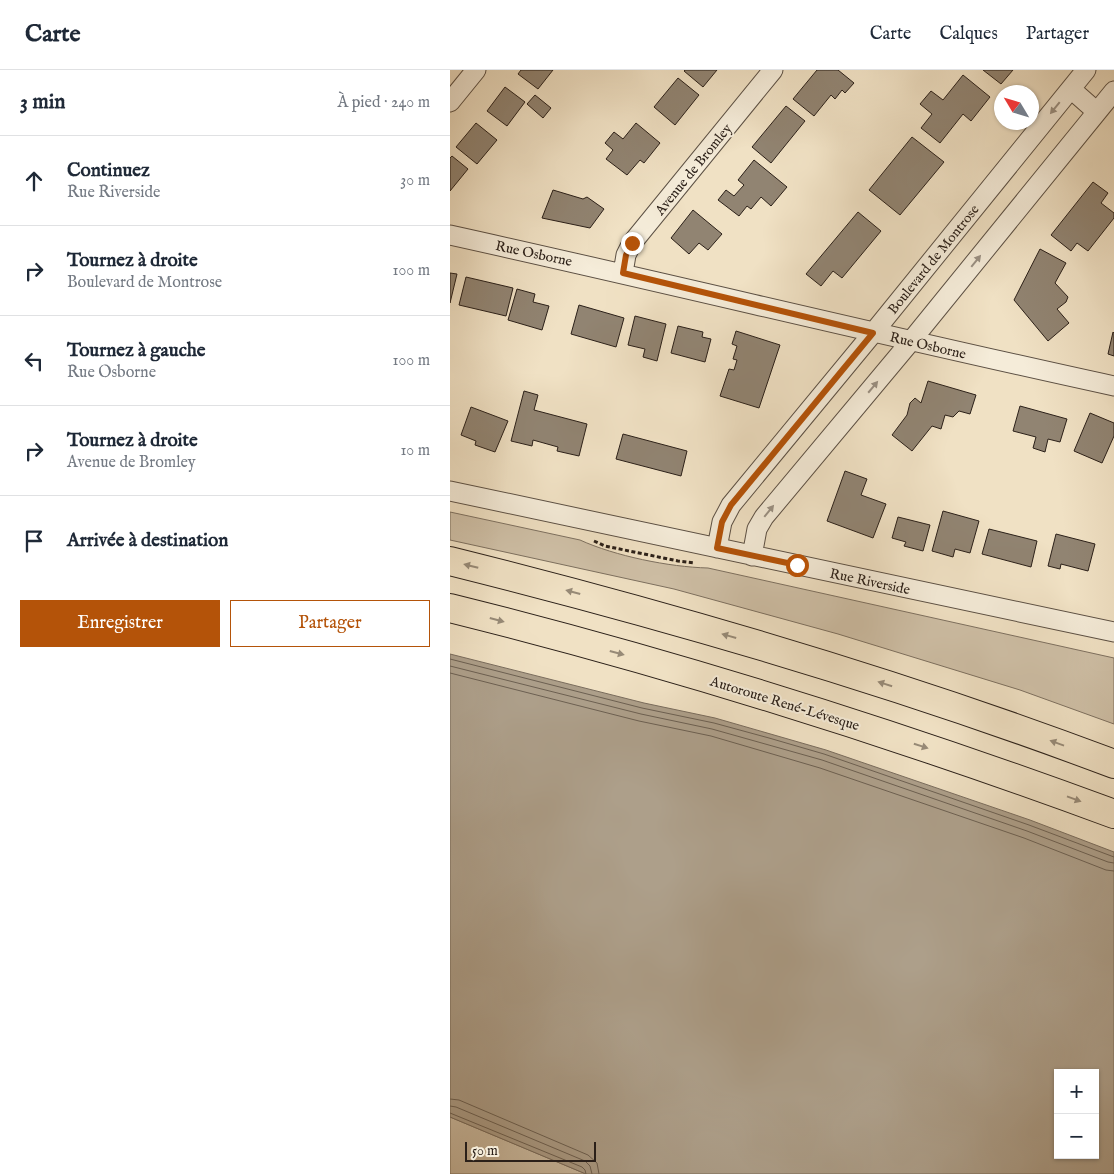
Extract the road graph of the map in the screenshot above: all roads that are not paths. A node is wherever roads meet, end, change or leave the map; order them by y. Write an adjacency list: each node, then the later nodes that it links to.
1 (476, 70): 6 (street)
2 (773, 70): 9 (street, Avenue de Bromley)
3 (1086, 70): 4 (street, Boulevard de Montrose)
4 (1070, 88): 7 (street); 10 (street, Boulevard de Montrose, one-way to 10)
5 (1114, 91): 7 (street)
6 (450, 102)
7 (1097, 112): 11 (street, one-way to 7)
8 (450, 235): 9 (street, Rue Osborne)
9 (623, 273): 10 (street, Rue Osborne)
10 (873, 333): 11 (street, Rue Osborne); 14 (street, Boulevard de Montrose)
11 (911, 341): 12 (street, Rue Osborne); 15 (street, one-way to 11)
12 (1114, 386)
13 (450, 491): 14 (street, Rue Riverside)
14 (717, 548): 15 (street, Rue Riverside)
15 (752, 556): 18 (street, Rue Riverside)
16 (450, 560): 19 (highway, one-way to 16)
17 (450, 608): 20 (highway, Autoroute René-Lévesque, one-way to 20)
18 (1114, 632)
19 (1110, 762)
20 (1114, 814)

